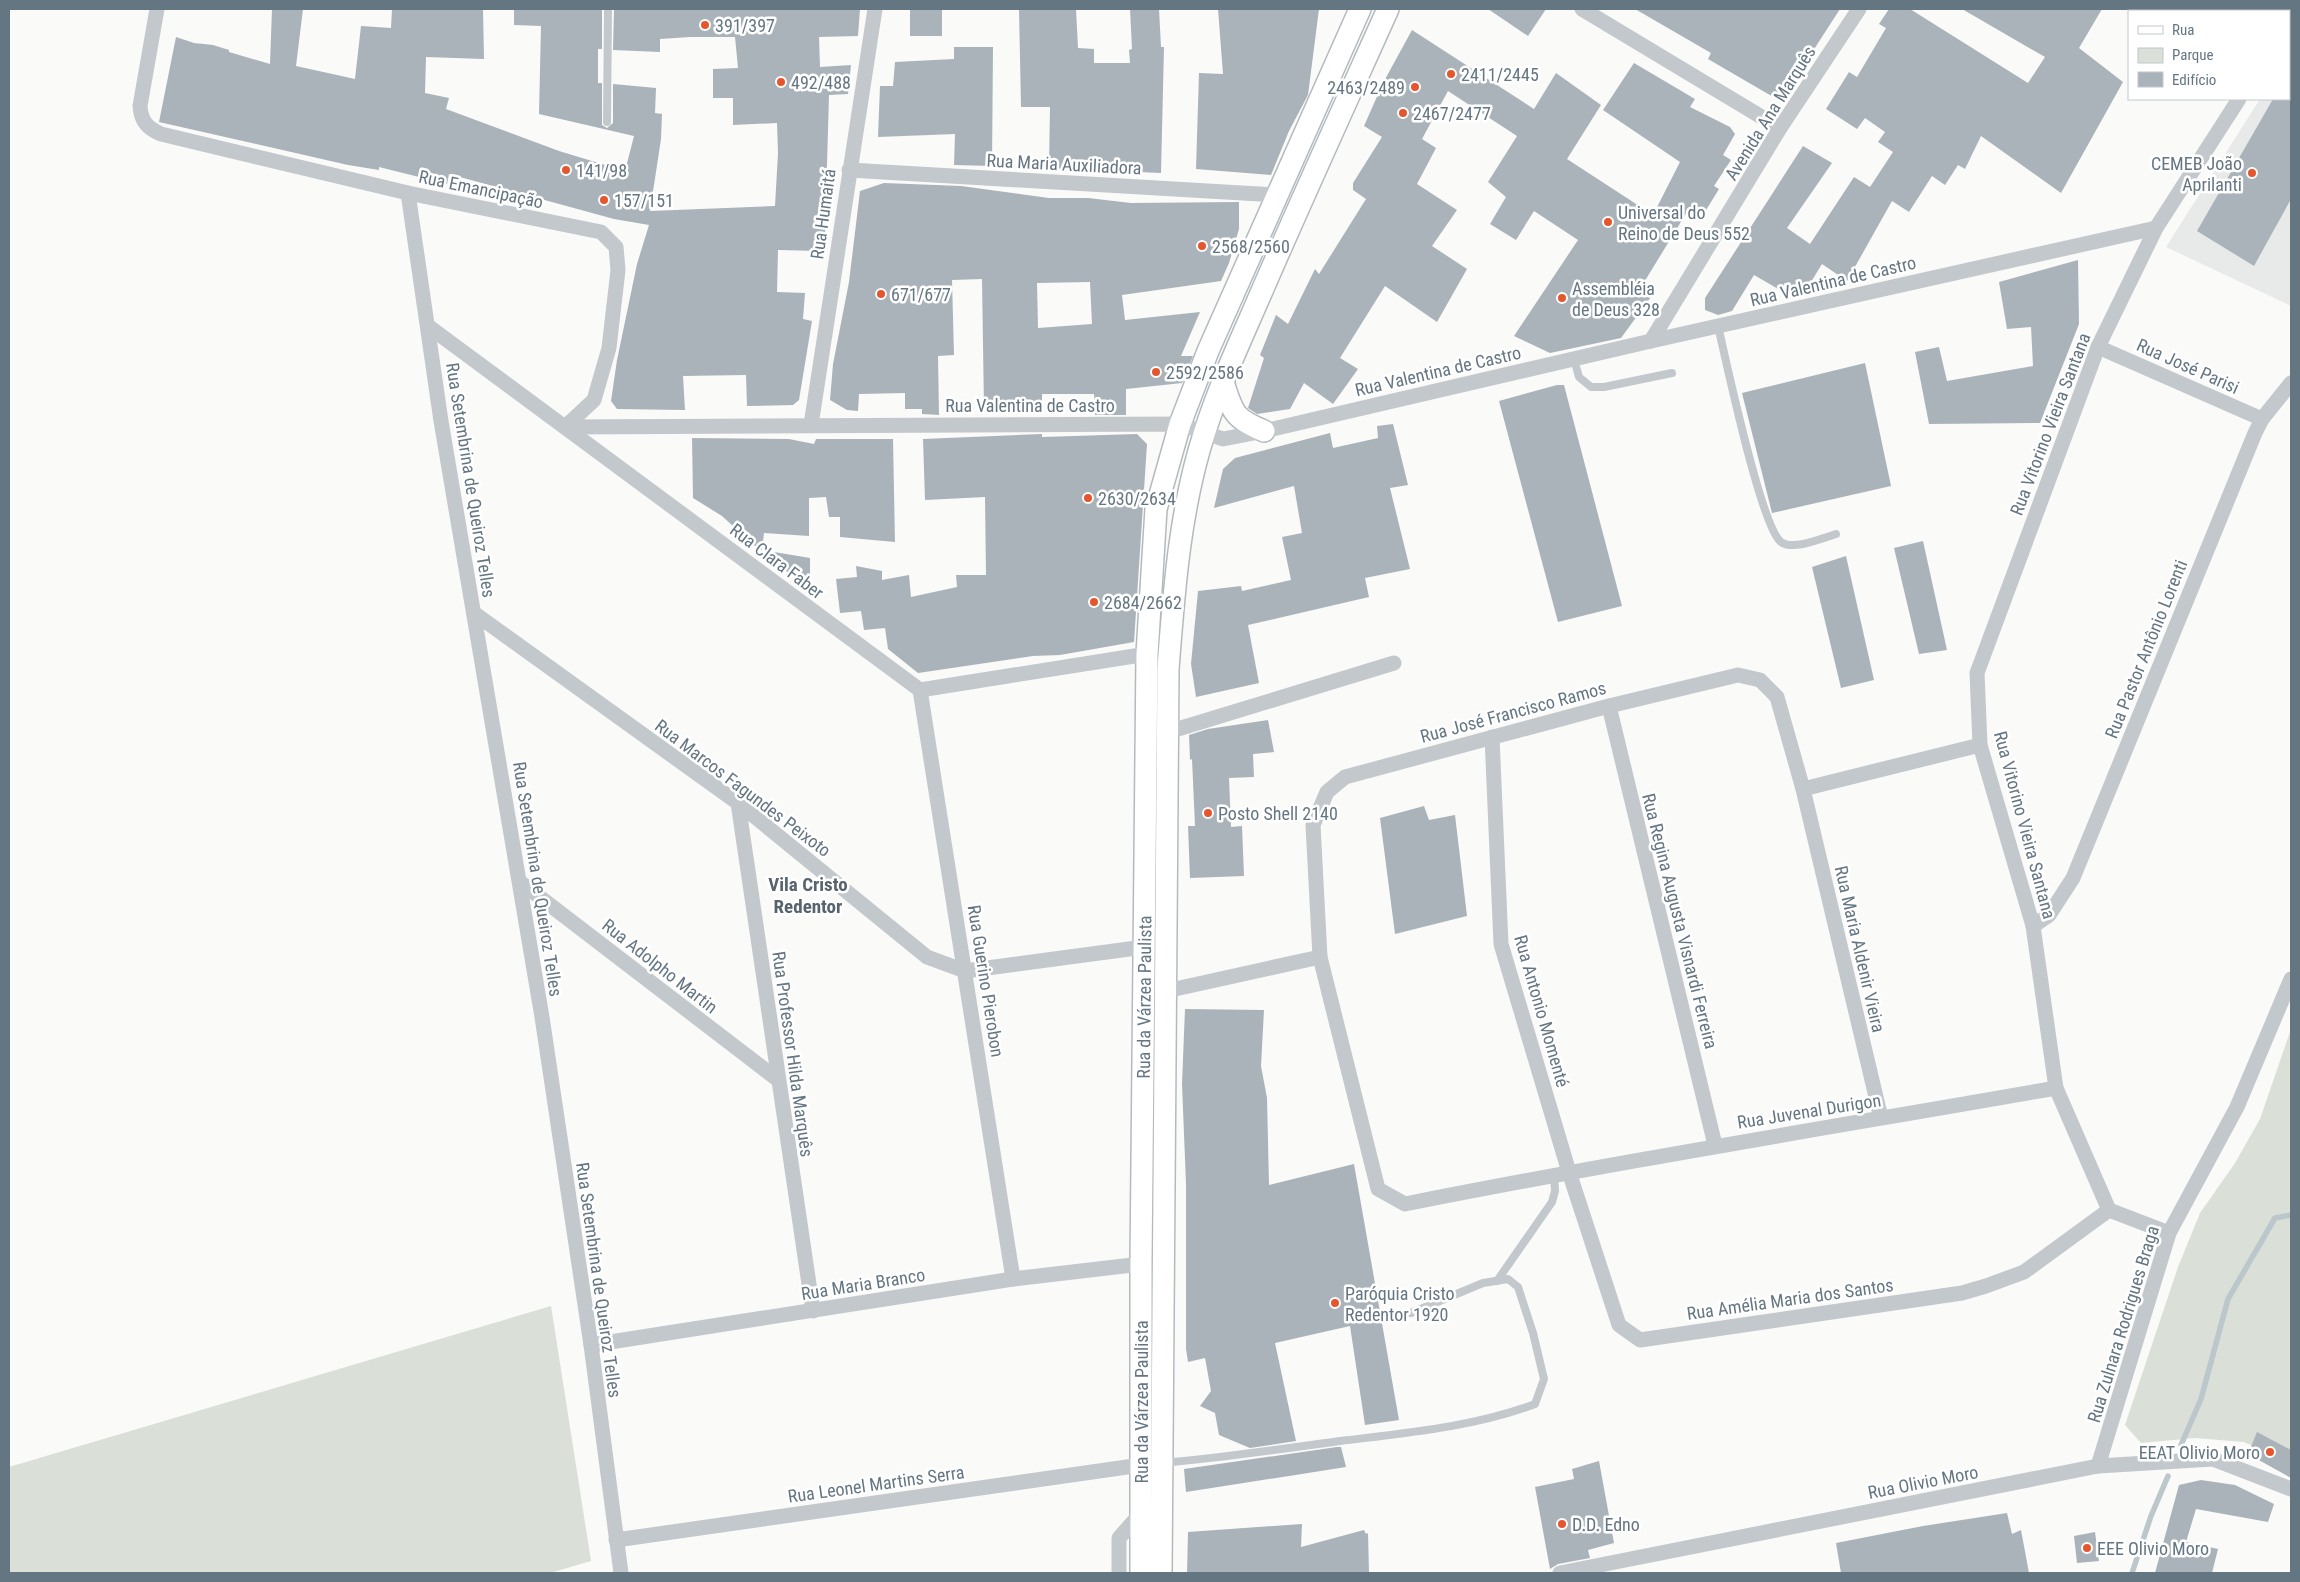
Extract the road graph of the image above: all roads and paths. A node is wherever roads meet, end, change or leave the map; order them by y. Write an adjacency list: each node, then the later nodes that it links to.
1 (157, 9): 12 (street, Rua Emancipação)
2 (608, 9): 9 (lane)
3 (875, 9): 11 (street, Rua Humaitá)
4 (1360, 9): 13 (main road, Rua da Várzea Paulista)
5 (1388, 9): 21 (main road, Rua da Várzea Paulista)
6 (1582, 9): 10 (street)
7 (1859, 9): 10 (street, Avenida Ana Marquês)
8 (2238, 100): 14 (street)
9 (607, 122)
10 (1780, 128): 17 (street, Avenida Ana Marquês)
11 (849, 170): 13 (street, Rua Maria Auxiliadora); 25 (street, Rua Humaitá)
12 (408, 193): 15 (street, Rua Setembrina de Queiroz Telles); 26 (street, Rua Emancipação)
13 (1277, 195): 24 (main road, Rua da Várzea Paulista)
14 (2156, 228): 16 (street, Rua Valentina de Castro); 18 (street, Rua Vitorino Vieira Santana)
15 (428, 326): 26 (street, Rua Clara Faber); 30 (street, Rua Setembrina de Queiroz Telles)
16 (1718, 326): 17 (street, Rua Valentina de Castro); 29 (lane)
17 (1651, 341): 19 (street, Rua Valentina de Castro)
18 (2098, 347): 23 (street, Rua José Parisi); 37 (street, Rua Vitorino Vieira Santana)
19 (1574, 359): 20 (lane); 27 (street, Rua Valentina de Castro)
20 (1672, 373)
21 (1223, 382): 27 (main road); 28 (main road, Rua da Várzea Paulista)
22 (2291, 383): 23 (street, Rua Pastor Antônio Lorenti)
23 (2262, 418): 41 (street, Rua Pastor Antônio Lorenti)
24 (1180, 424): 25 (street, Rua Valentina de Castro); 28 (street, Rua Valentina de Castro); 31 (main road, Rua da Várzea Paulista)
25 (811, 425): 26 (street, Rua Valentina de Castro)
26 (565, 427): 33 (street, Rua Clara Faber)
27 (1264, 431): 28 (street, Rua Valentina de Castro)
28 (1204, 432): 35 (main road, Rua da Várzea Paulista)
29 (1836, 534)
30 (474, 613): 39 (street, Rua Marcos Fagundes Peixoto); 40 (street, Rua Setembrina de Queiroz Telles)
31 (1147, 654): 33 (street); 42 (main road, Rua da Várzea Paulista)
32 (1394, 664): 35 (street)
33 (920, 690): 44 (street, Rua Guerino Pierobon)
34 (1609, 706): 36 (street, Rua José Francisco Ramos); 38 (street, Rua José Francisco Ramos); 50 (street, Rua Regina Augusta Visnardi Ferreira)
35 (1168, 732): 46 (main road, Rua da Várzea Paulista)
36 (1492, 737): 43 (street, Rua José Francisco Ramos); 51 (street, Rua Antonio Momenté)
37 (1980, 745): 38 (street); 41 (street, Rua Vitorino Vieira Santana)
38 (1803, 789): 49 (street, Rua Maria Aldenir Vieira)
39 (738, 803): 44 (street, Rua Marcos Fagundes Peixoto); 47 (street, Rua Professor Hilda Marquês)
40 (520, 882): 47 (street, Rua Adolpho Martin); 59 (street, Rua Setembrina de Queiroz Telles)
41 (2033, 926): 48 (street, Rua Vitorino Vieira Santana)
42 (1144, 946): 44 (street, Rua Marcos Fagundes Peixoto); 54 (main road, Rua da Várzea Paulista)
43 (1320, 957): 46 (street); 51 (street, Rua José Francisco Ramos)
44 (965, 972): 55 (street, Rua Guerino Pierobon)
45 (2291, 979): 53 (street, Rua Zulnara Rodrigues Braga)
46 (1166, 991): 60 (main road, Rua da Várzea Paulista)
47 (777, 1079): 57 (street, Rua Professor Hilda Marquês)
48 (2056, 1088): 49 (street, Rua Juvenal Durigon); 52 (street, Rua Vitorino Vieira Santana)
49 (1881, 1118): 50 (street, Rua Juvenal Durigon)
50 (1715, 1145): 51 (street, Rua Juvenal Durigon)
51 (1561, 1173): 52 (street, Rua Amélia Maria dos Santos); 56 (lane)
52 (2109, 1210): 53 (street)
53 (2169, 1233): 62 (street, Rua Zulnara Rodrigues Braga)
54 (1141, 1264): 55 (street, Rua Maria Branco); 61 (main road, Rua da Várzea Paulista)
55 (1013, 1279): 57 (street, Rua Maria Branco)
56 (1497, 1280): 58 (lane); 60 (lane)
57 (813, 1311): 59 (street, Rua Maria Branco)
58 (1411, 1313)
59 (591, 1345): 65 (street, Rua Setembrina de Queiroz Telles)
60 (1162, 1463): 69 (main road, Rua da Várzea Paulista)
61 (1141, 1464): 64 (main road, Rua da Várzea Paulista); 65 (street, Rua Leonel Martins Serra)
62 (2098, 1466): 63 (street, Rua Olivio Moro); 70 (street, Rua Olivio Moro)
63 (2291, 1489)
64 (1141, 1513): 67 (street); 68 (main road, Rua da Várzea Paulista)
65 (616, 1540): 66 (street, Rua Setembrina de Queiroz Telles)
66 (622, 1573)
67 (1118, 1573)
68 (1141, 1573)
69 (1161, 1573)
70 (1560, 1573)

